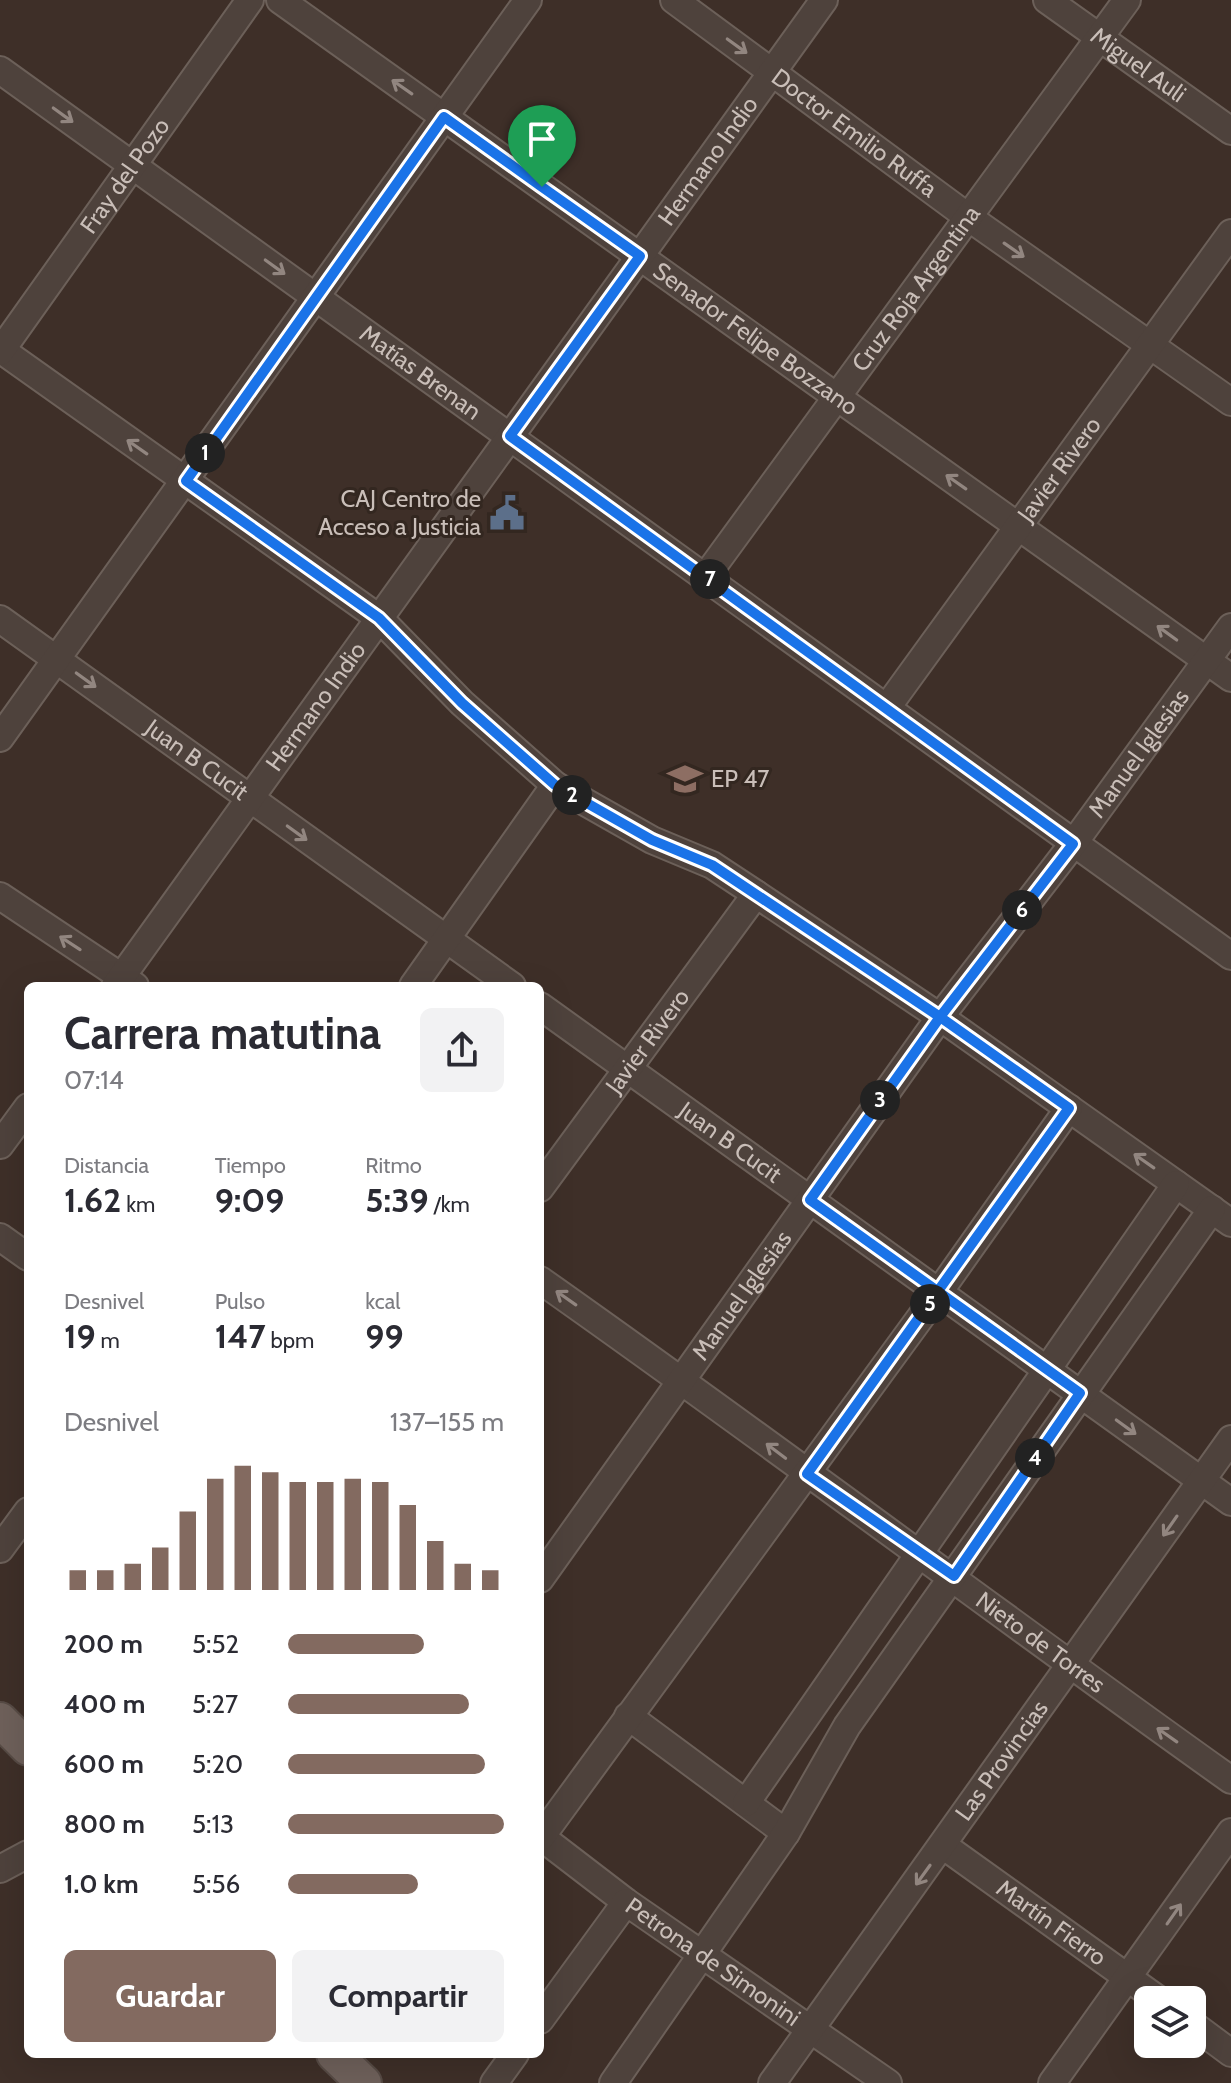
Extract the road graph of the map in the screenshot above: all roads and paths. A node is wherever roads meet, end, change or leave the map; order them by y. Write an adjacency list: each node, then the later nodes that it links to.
1 (250, 0): 13 (street, Fray del Pozo)
2 (280, 0): 11 (street, Senador Felipe Bozzano, one-way to 2)
3 (528, 0): 11 (street)
4 (674, 0): 10 (street, Doctor Emilio Ruffa, one-way to 10)
5 (824, 0): 10 (street, Hermano Indio)
6 (1047, 0): 8 (street, Miguel Auli)
7 (1127, 0): 8 (street, Cruz Roja Argentina)
8 (1099, 38): 12 (street, Miguel Auli); 14 (street, Cruz Roja Argentina)
9 (0, 70): 13 (street, Matías Brenan, one-way to 13)
10 (772, 72): 14 (street, Doctor Emilio Ruffa); 16 (street, Hermano Indio)
11 (444, 117): 16 (street, Senador Felipe Bozzano); 17 (street)
12 (1231, 131)
13 (133, 165): 17 (street, Matías Brenan, one-way to 17); 19 (street, Fray del Pozo)
14 (968, 217): 18 (street, Doctor Emilio Ruffa, one-way to 18); 20 (street, Cruz Roja Argentina)
15 (1231, 233): 18 (street, Javier Rivero)
16 (640, 256): 20 (street, Senador Felipe Bozzano); 22 (street, Hermano Indio)
17 (316, 297): 22 (street, Matías Brenan); 23 (street)
18 (1150, 345): 21 (street, Doctor Emilio Ruffa); 24 (street, Javier Rivero)
19 (0, 351): 23 (street, one-way to 19)
20 (837, 397): 24 (street, Senador Felipe Bozzano, one-way to 20); 25 (street, Cruz Roja Argentina)
21 (1231, 402)
22 (510, 436): 25 (street, Matías Brenan); 26 (street, Hermano Indio)
23 (186, 481): 26 (street); 29 (street)
24 (1018, 526): 30 (street, Senador Felipe Bozzano, one-way to 24); 32 (street, Javier Rivero)
25 (706, 576): 32 (street, Matías Brenan)
26 (379, 618): 34 (street); 35 (street, Hermano Indio)
27 (0, 619): 29 (street, Juan B Cucit)
28 (1231, 627): 30 (street, Manuel Iglesias)
29 (57, 659): 33 (street); 35 (street, Juan B Cucit, one-way to 35)
30 (1206, 661): 31 (street, Senador Felipe Bozzano); 36 (street, Manuel Iglesias)
31 (1231, 678)
32 (888, 706): 36 (street, Matías Brenan)
33 (0, 738)
34 (555, 785): 37 (street); 39 (street)
35 (249, 799): 39 (street, Juan B Cucit, one-way to 39); 42 (street, Hermano Indio)
36 (1073, 844): 40 (street, Matías Brenan); 46 (street, Manuel Iglesias)
37 (756, 894): 46 (street); 47 (street, Javier Rivero)
38 (0, 896): 41 (street, one-way to 38)
39 (447, 940): 43 (street); 44 (street, Juan B Cucit)
40 (1231, 956)
41 (123, 982)
42 (125, 982)
43 (416, 982)
44 (506, 982)
45 (544, 1009): 47 (street, Juan B Cucit)
46 (940, 1017): 48 (street); 53 (street, Manuel Iglesias)
47 (627, 1067): 51 (street, Javier Rivero); 53 (street, Juan B Cucit)
48 (1069, 1108): 52 (street, one-way to 48); 58 (street)
49 (24, 1112): 50 (street)
50 (0, 1145)
51 (544, 1182)
52 (1176, 1184): 54 (street); 59 (street)
53 (810, 1200): 58 (street, Juan B Cucit); 60 (street, Manuel Iglesias)
54 (1221, 1216): 61 (street)
55 (0, 1237): 56 (street)
56 (24, 1254)
57 (544, 1283): 60 (street, Nieto de Torres, one-way to 57)
58 (939, 1292): 59 (street, Juan B Cucit); 63 (street)
59 (1046, 1369): 61 (street, Juan B Cucit); 68 (street)
60 (681, 1379): 63 (street, Nieto de Torres, one-way to 60); 69 (street, Manuel Iglesias)
61 (1080, 1393): 64 (street, Juan B Cucit, one-way to 64); 70 (street)
62 (1231, 1439): 64 (street, Las Provincias)
63 (807, 1474): 68 (street, Nieto de Torres); 72 (street)
64 (1202, 1481): 65 (street, Juan B Cucit); 71 (street, Las Provincias, one-way to 71)
65 (1231, 1502)
66 (24, 1516): 67 (street)
67 (0, 1549)
68 (921, 1554): 70 (street, Nieto de Torres); 76 (street)
69 (544, 1573)
70 (954, 1576): 71 (street, Nieto de Torres); 79 (street)
71 (1070, 1666): 75 (street, Nieto de Torres, one-way to 71); 81 (street, Las Provincias)
72 (628, 1716): 76 (street); 78 (street)
73 (0, 1720): 74 (main road)
74 (24, 1744)
75 (1231, 1780)
76 (746, 1803): 79 (street)
77 (1231, 1832): 86 (street, one-way to 77)
78 (544, 1833)
79 (786, 1833): 85 (street)
80 (544, 1839): 84 (street, Petrona de Simonini)
81 (944, 1846): 86 (street, Martín Fierro); 89 (street, Las Provincias, one-way to 89)
82 (24, 1856): 83 (street)
83 (0, 1869)
84 (626, 1902): 85 (street, Petrona de Simonini); 88 (street)
85 (701, 1955): 89 (street, Petrona de Simonini); 96 (street)
86 (1130, 1978): 87 (street, Martín Fierro); 99 (street)
87 (1141, 1986)
88 (544, 2015)
89 (810, 2028): 97 (street, Las Provincias); 98 (street, Petrona de Simonini)
90 (1206, 2034): 91 (street)
91 (1231, 2053)
92 (338, 2058): 94 (main road)
93 (512, 2058): 95 (street)
94 (364, 2083)
95 (494, 2083)
96 (613, 2083)
97 (772, 2083)
98 (888, 2083)
99 (1052, 2083)

